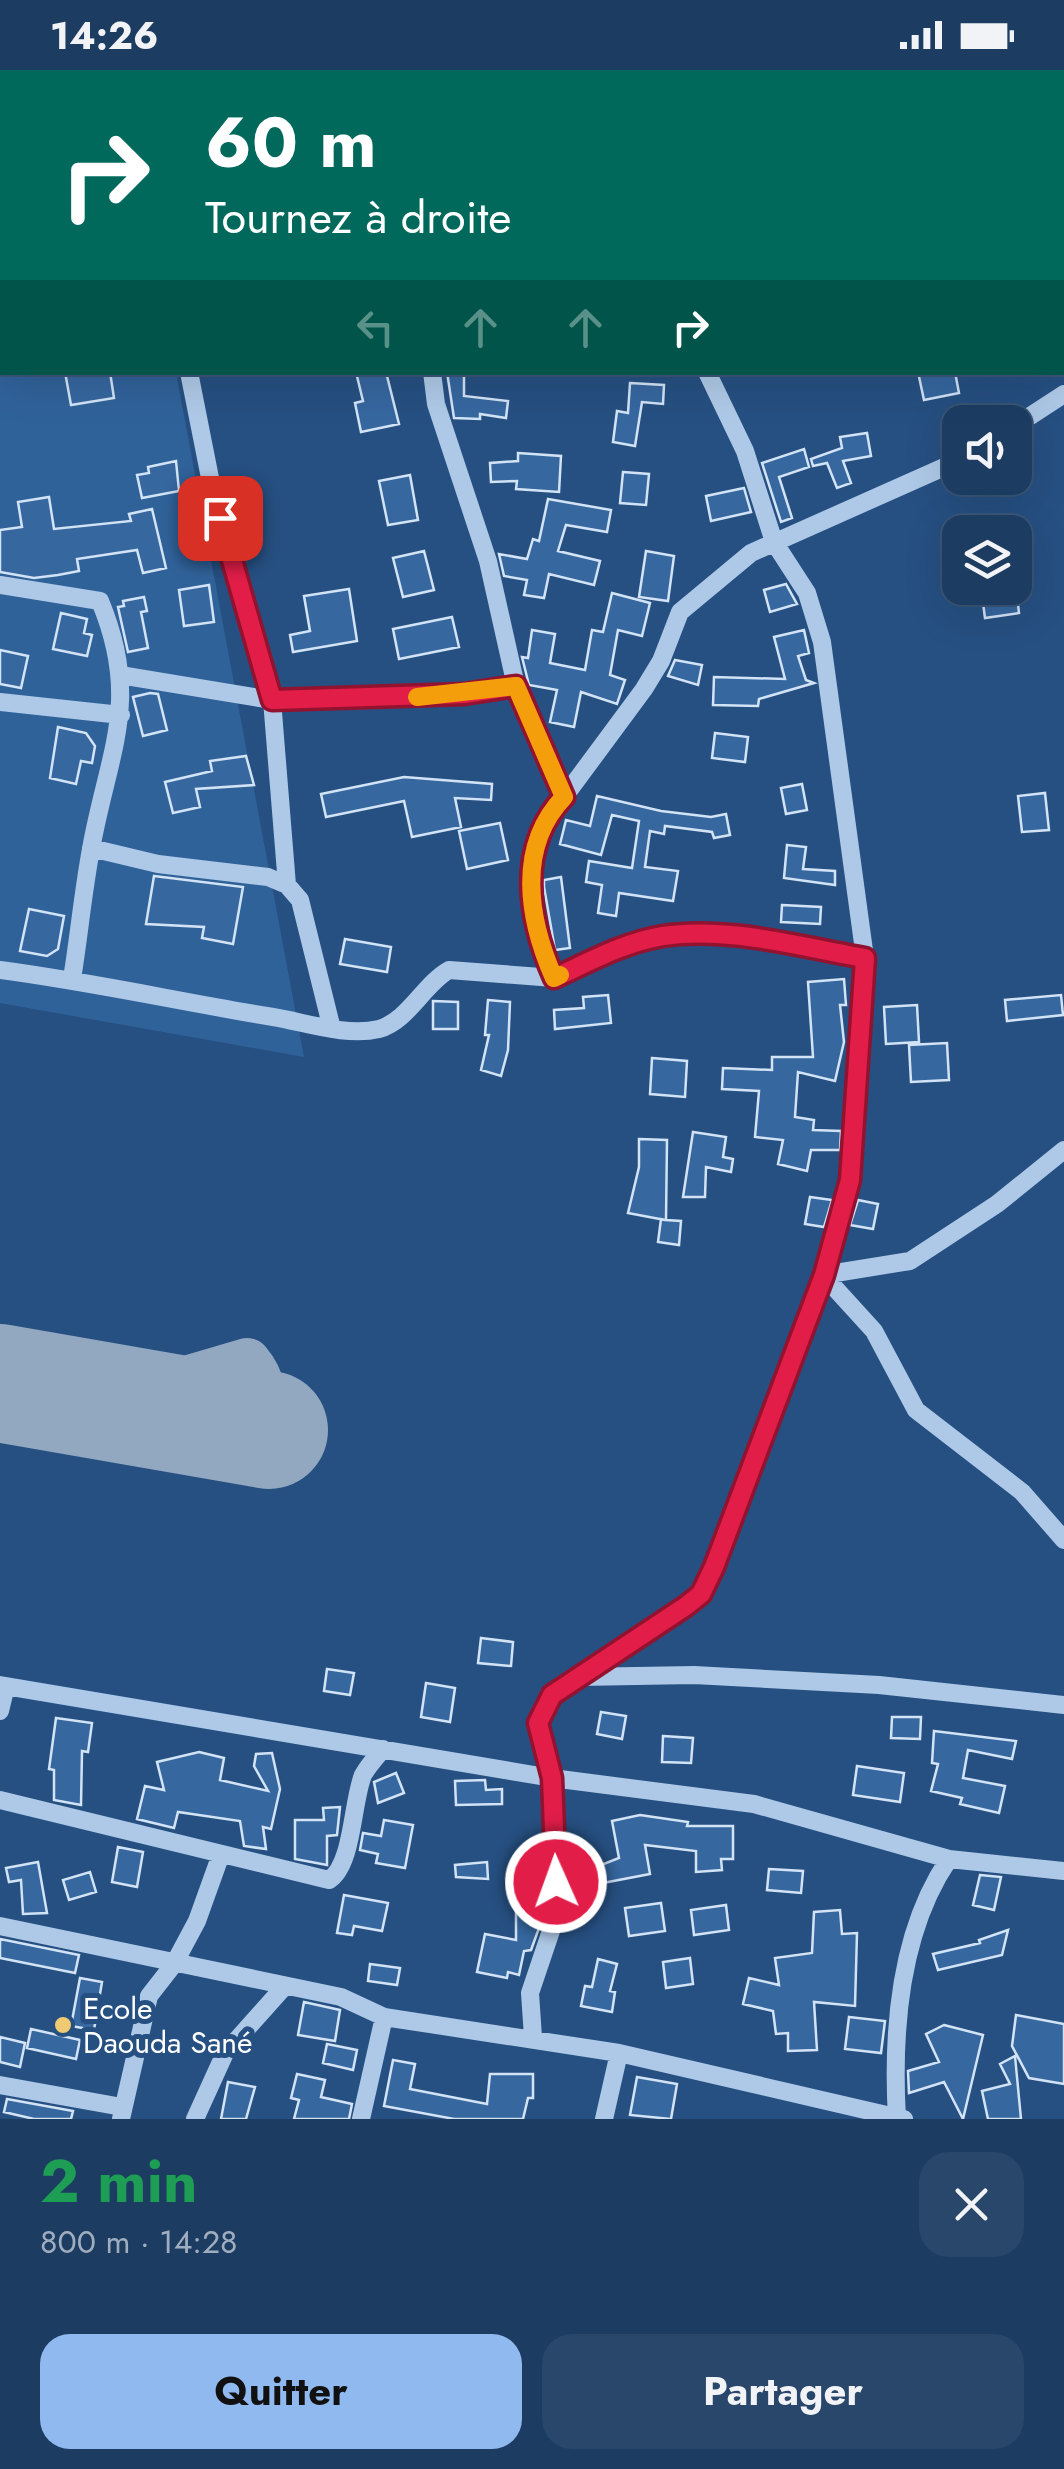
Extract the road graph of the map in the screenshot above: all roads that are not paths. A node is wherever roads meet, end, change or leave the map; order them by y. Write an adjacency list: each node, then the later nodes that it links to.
1 (189, 375): 11 (street)
2 (432, 375): 10 (street)
3 (708, 375): 7 (street)
4 (1064, 394): 5 (street)
5 (1032, 415)
6 (942, 468): 7 (street)
7 (774, 542): 14 (street); 17 (street)
8 (0, 584): 9 (street)
9 (120, 674): 11 (street); 13 (street)
10 (516, 686): 11 (street); 14 (street)
11 (272, 700): 16 (street)
12 (0, 702): 13 (street)
13 (121, 715): 15 (street)
14 (564, 797): 19 (street)
15 (91, 848): 16 (street); 20 (street)
16 (287, 885): 21 (street)
17 (865, 958): 19 (street); 23 (street)
18 (0, 970): 20 (street)
19 (554, 978): 21 (street)
20 (72, 979): 21 (street)
21 (332, 1029)
22 (1064, 1150): 23 (street)
23 (824, 1275): 24 (street); 25 (street)
24 (1064, 1540)
25 (578, 1677): 27 (street); 30 (street)
26 (3, 1685): 28 (street); 29 (street)
27 (1064, 1705)
28 (0, 1711)
29 (382, 1750): 30 (street); 32 (street)
30 (552, 1778): 33 (street); 39 (street)
31 (0, 1800): 32 (street)
32 (220, 1857): 36 (street)
33 (949, 1859): 34 (street); 43 (street)
34 (1064, 1871)
35 (0, 1926): 36 (street)
36 (174, 1964): 37 (street); 42 (street)
37 (284, 1987): 38 (street); 44 (street)
38 (384, 2017): 39 (street); 45 (street)
39 (534, 2037): 40 (street)
40 (619, 2053): 43 (street); 46 (street)
41 (0, 2085): 42 (street)
42 (121, 2113)
43 (899, 2118)
44 (195, 2119)
45 (360, 2119)
46 (604, 2119)

